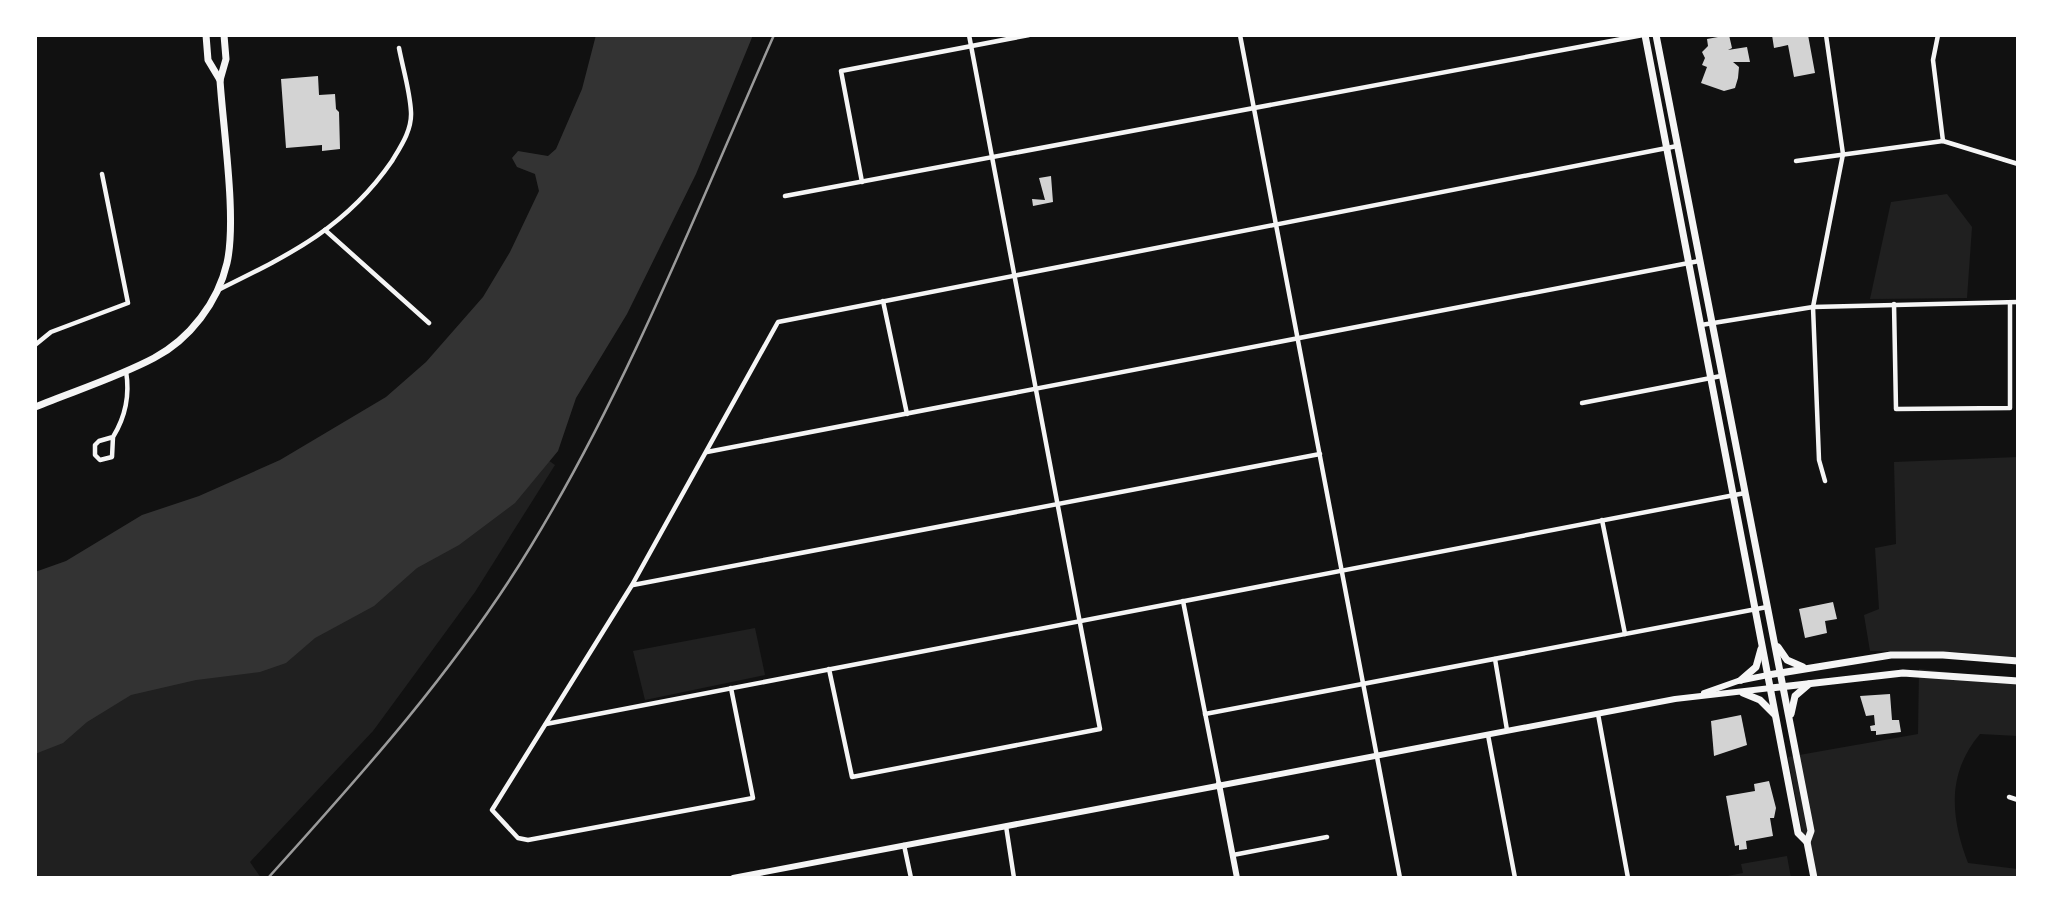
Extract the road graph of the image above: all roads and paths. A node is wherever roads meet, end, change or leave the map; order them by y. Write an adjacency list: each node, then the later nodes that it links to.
1 (206, 35): 12 (main road)
2 (224, 35): 12 (main road)
3 (969, 35): 10 (street)
4 (1029, 35): 10 (street)
5 (1240, 35): 13 (street)
6 (1644, 35): 13 (street); 16 (main road)
7 (1656, 35): 15 (main road)
8 (1826, 35): 17 (street)
9 (1938, 35): 14 (street)
10 (971, 46): 18 (street); 22 (street)
11 (399, 48): 25 (street)
12 (220, 80): 29 (main road)
13 (1254, 108): 18 (street); 24 (street)
14 (1942, 141): 17 (street); 20 (street)
15 (1677, 146): 16 (street); 26 (main road)
16 (1667, 148): 24 (street); 27 (main road)
17 (1843, 154): 19 (street); 34 (street)
18 (993, 158): 22 (street); 28 (street)
19 (1796, 161)
20 (2018, 164)
21 (102, 174): 39 (street)
22 (862, 182): 23 (street)
23 (785, 196)
24 (1275, 223): 28 (street); 38 (street)
25 (325, 230): 29 (street); 35 (street)
26 (1699, 261): 27 (street); 36 (main road)
27 (1689, 262): 37 (main road); 38 (street)
28 (1015, 276): 30 (street); 43 (street)
29 (216, 290): 40 (main road)
30 (883, 301): 46 (street); 48 (street)
31 (2018, 302): 32 (street)
32 (2010, 303): 33 (street); 33 (street)
33 (1894, 304): 34 (street)
34 (1813, 306): 36 (street); 50 (street)
35 (429, 323)
36 (1712, 324): 37 (street); 41 (main road)
37 (1701, 325): 42 (main road)
38 (1298, 339): 43 (street); 49 (street)
39 (35, 345)
40 (126, 370): 45 (main road); 47 (street)
41 (1721, 376): 42 (street); 51 (main road)
42 (1711, 378): 44 (street); 52 (main road)
43 (1037, 389): 46 (street); 53 (street)
44 (1582, 403)
45 (35, 406)
46 (906, 414): 48 (street)
47 (113, 437): 47 (street)
48 (707, 452): 56 (street)
49 (1320, 454): 53 (street); 55 (street)
50 (1825, 481)
51 (1745, 492): 52 (street); 58 (main road)
52 (1733, 495): 54 (street); 59 (main road)
53 (1059, 504): 56 (street); 60 (street)
54 (1602, 520): 55 (street); 61 (street)
55 (1343, 569): 57 (street); 73 (street)
56 (632, 585): 83 (street)
57 (1183, 601): 60 (street); 80 (street)
58 (1767, 607): 59 (street); 62 (main road)
59 (1755, 609): 61 (street); 63 (main road)
60 (1081, 621): 67 (street); 67 (street)
61 (1625, 634): 64 (street)
62 (1774, 639): 66 (main road); 68 (main road)
63 (1762, 642): 69 (main road); 70 (main road)
64 (1495, 659): 73 (street); 84 (street)
65 (2018, 661): 66 (main road)
66 (1808, 668): 68 (main road)
67 (830, 669): 75 (street)
68 (1780, 673): 69 (main road); 74 (main road)
69 (1768, 676): 70 (street); 76 (main road)
70 (1741, 680): 78 (street)
71 (2018, 681): 72 (main road)
72 (1811, 682): 74 (main road); 82 (main road)
73 (1364, 684): 80 (street); 86 (street)
74 (1783, 686): 76 (main road); 82 (main road)
75 (731, 688): 83 (street); 83 (street)
76 (1771, 688): 77 (street); 81 (main road)
77 (1744, 693): 78 (street); 81 (main road)
78 (1696, 695): 79 (street)
79 (1598, 714): 84 (street); 101 (street)
80 (1205, 715): 87 (street)
81 (1776, 718): 92 (main road)
82 (1790, 721): 92 (main road)
83 (545, 724)
84 (1507, 730): 85 (street)
85 (1488, 734): 86 (street); 100 (street)
86 (1378, 755): 87 (street); 99 (street)
87 (1219, 785): 90 (street); 94 (street)
88 (2010, 797): 89 (street)
89 (2018, 800)
90 (1005, 825): 93 (street); 97 (street)
91 (1327, 837): 94 (street)
92 (1807, 842): 102 (main road)
93 (904, 845): 95 (street); 96 (street)
94 (1233, 855): 98 (street)
95 (733, 878)
96 (911, 878)
97 (1014, 878)
98 (1237, 878)
99 (1400, 878)
100 (1515, 878)
101 (1628, 878)
102 (1814, 878)

